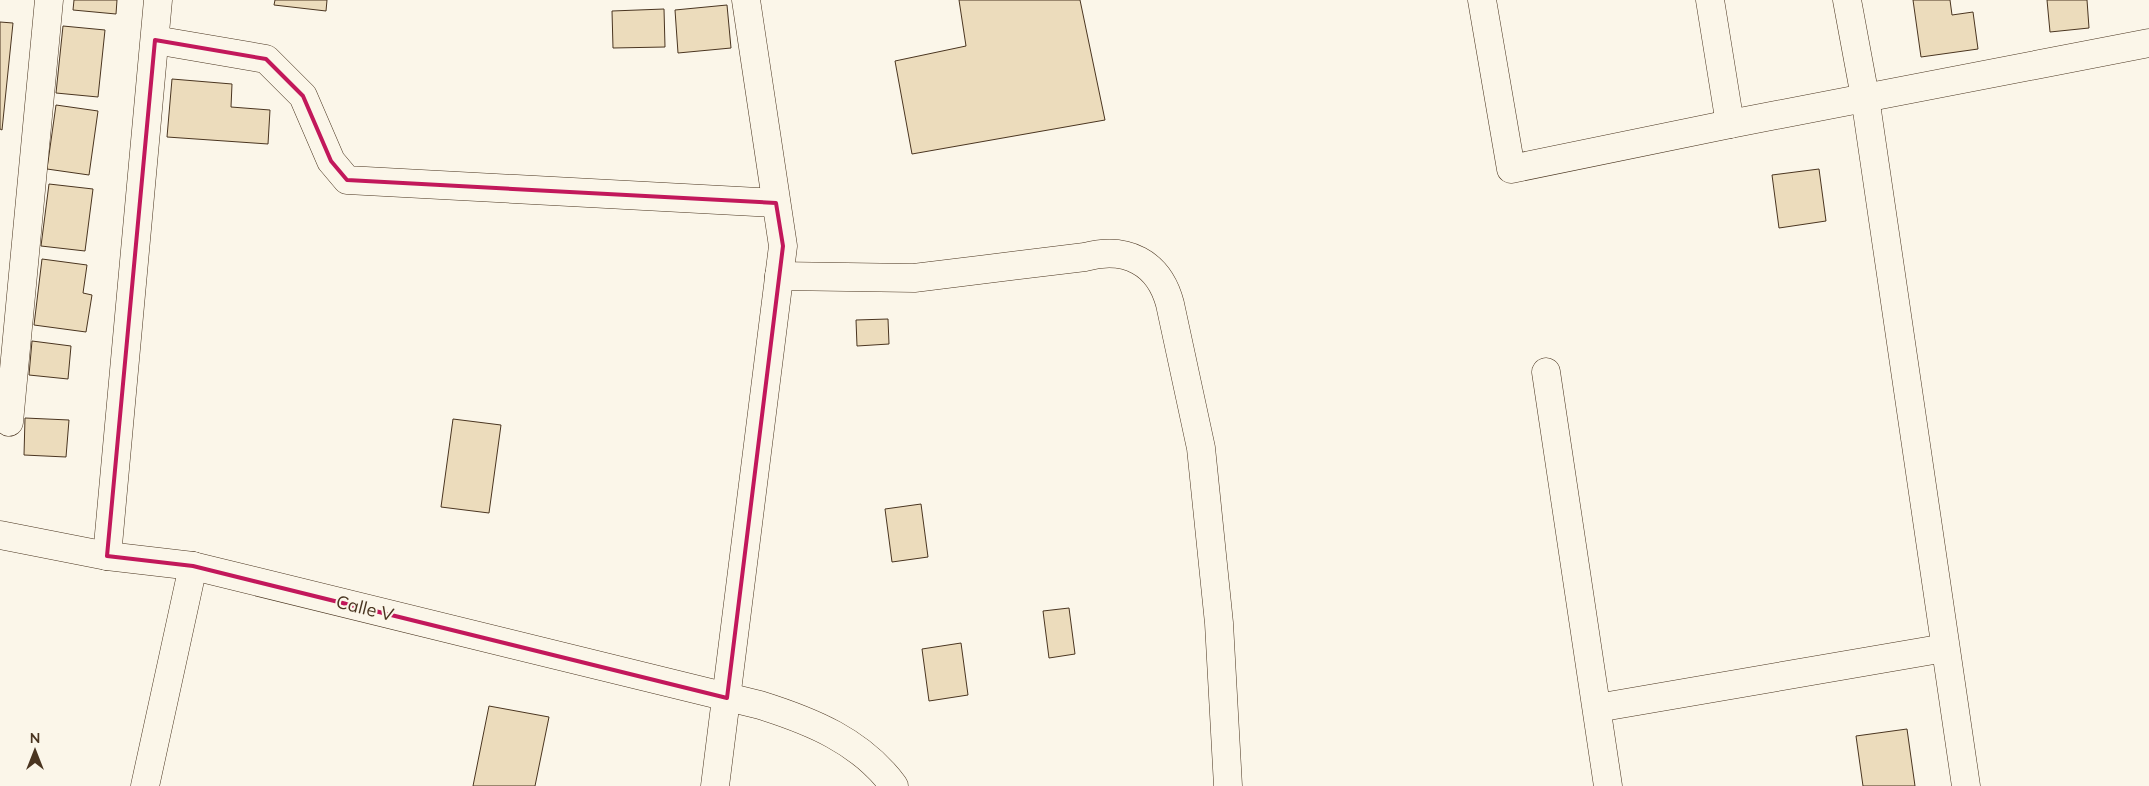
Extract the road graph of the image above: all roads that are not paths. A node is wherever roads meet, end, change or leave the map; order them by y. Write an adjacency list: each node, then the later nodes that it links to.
1 (49, 0): 14 (street)
2 (158, 0): 7 (street)
3 (746, 0): 11 (street)
4 (1482, 0): 10 (street)
5 (1710, 0): 10 (street)
6 (1847, 0): 9 (street)
7 (155, 40): 11 (street); 16 (street)
8 (2149, 43): 9 (street)
9 (1865, 98): 10 (street); 18 (street)
10 (1730, 124)
11 (776, 203): 12 (street)
12 (779, 276): 19 (street); 24 (street)
13 (1546, 372): 20 (street)
14 (10, 422)
15 (0, 535): 16 (street, Calle V)
16 (107, 556): 17 (street, Calle V)
17 (193, 566): 19 (street, Calle V); 21 (street)
18 (1945, 648): 20 (street); 26 (street)
19 (727, 698): 22 (street); 23 (street, Calle V)
20 (1597, 708): 25 (street)
21 (144, 786)
22 (715, 786)
23 (894, 786)
24 (1228, 786)
25 (1608, 786)
26 (1966, 786)

